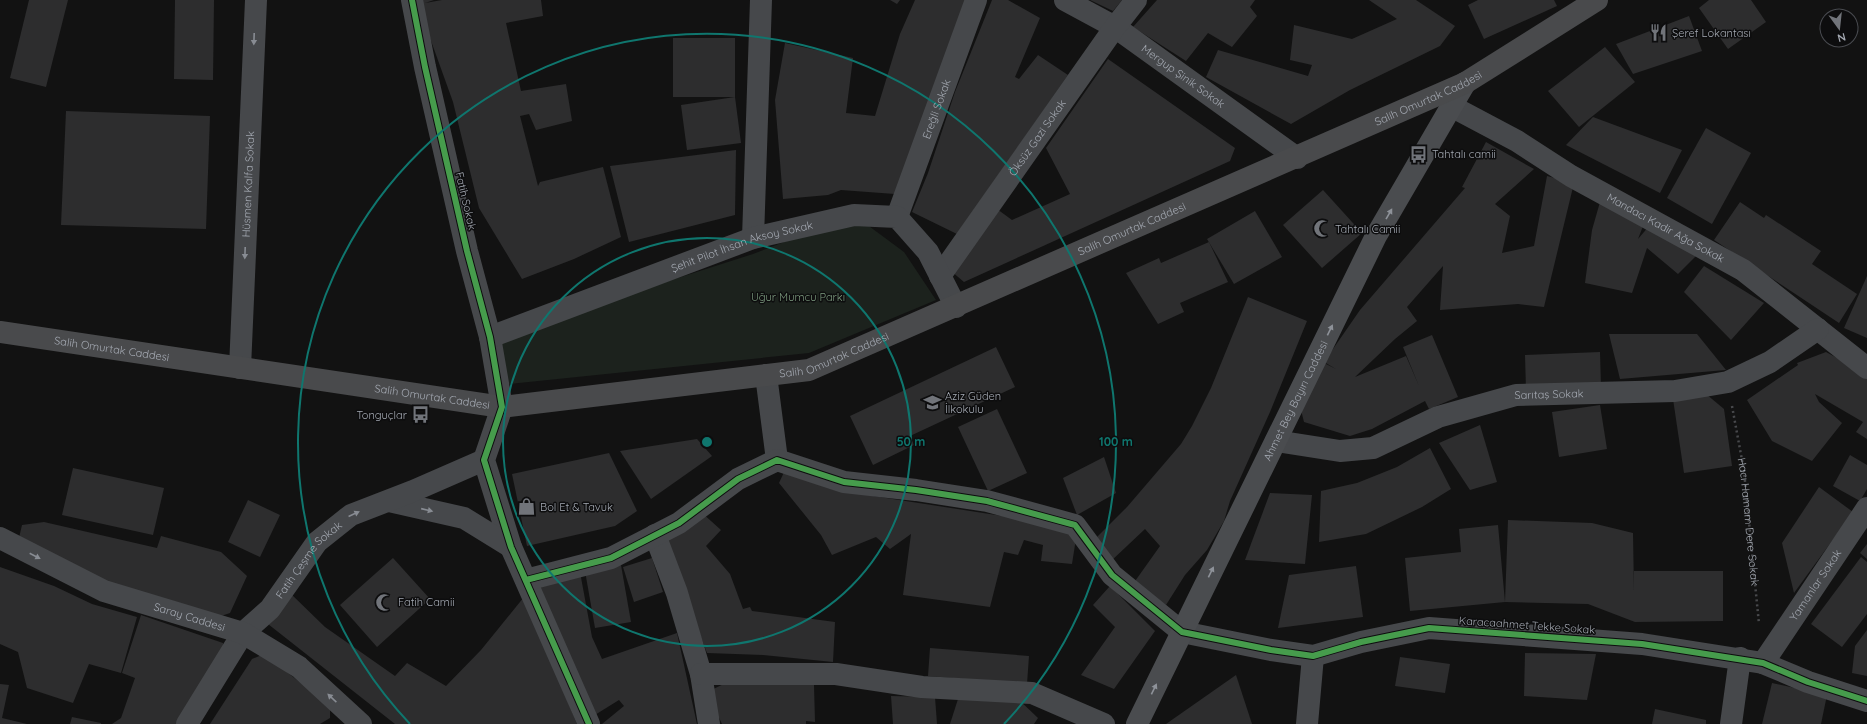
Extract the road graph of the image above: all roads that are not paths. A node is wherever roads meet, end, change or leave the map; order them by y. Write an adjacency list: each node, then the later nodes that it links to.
1 (256, 0): 19 (street, Hüsmen Kalfa Sokak, one-way to 19)
2 (412, 0): 18 (street, Fatih Sokak)
3 (761, 0): 13 (street)
4 (976, 0): 12 (street, Ereğli Sokak)
5 (1065, 0): 8 (street, Mergup Şinik Sokak)
6 (1136, 0): 8 (street, Öksüz Gazi Sokak)
7 (1598, 0): 9 (main road, Salih Omurtak Caddesi)
8 (1115, 27): 11 (street, Mergup Şinik Sokak); 14 (street, Öksüz Gazi Sokak)
9 (1465, 83): 10 (main road, Ahmet Bey Bayırı Caddesi); 11 (main road, Salih Omurtak Caddesi)
10 (1452, 106): 16 (street, Mandacı Kadir Ağa Sokak); 23 (main road, Ahmet Bey Bayırı Caddesi, one-way to 10)
11 (1297, 158): 15 (main road, Salih Omurtak Caddesi)
12 (897, 217): 13 (street, Şehit Pilot İhsan Aksoy Sokak); 14 (street)
13 (753, 238): 18 (street, Şehit Pilot İhsan Aksoy Sokak)
14 (940, 276): 15 (street)
15 (956, 307): 21 (main road, Salih Omurtak Caddesi)
16 (1818, 330): 20 (street, Mandacı Kadir Ağa Sokak); 23 (street, Sarıtaş Sokak)
17 (0, 332): 19 (main road, Salih Omurtak Caddesi)
18 (490, 338): 22 (street, Fatih Sokak)
19 (240, 368): 22 (main road, Salih Omurtak Caddesi)
20 (1867, 368)
21 (766, 375): 22 (main road, Salih Omurtak Caddesi); 25 (street)
22 (502, 407): 24 (street)
23 (1276, 441): 32 (main road, Ahmet Bey Bayırı Caddesi, one-way to 23)
24 (484, 460): 26 (street, Fatih Çeşme Sokak); 30 (street)
25 (777, 460): 28 (street); 32 (street)
26 (389, 501): 30 (street, one-way to 30); 33 (street, Fatih Çeşme Sokak, one-way to 26)
27 (1867, 508): 36 (street, Yamanlar Sokak)
28 (655, 536): 31 (street); 37 (street)
29 (0, 538): 33 (street, Saray Caddesi, one-way to 33)
30 (511, 547): 31 (street)
31 (526, 580): 41 (street)
32 (1182, 632): 34 (street, Karacaahmet Tekke Sokak); 44 (main road, Ahmet Bey Bayırı Caddesi, one-way to 32)
33 (243, 633): 39 (street, Saray Caddesi, one-way to 33); 40 (street, Fatih Çeşme Sokak)
34 (1313, 656): 35 (street, Karacaahmet Tekke Sokak); 45 (street)
35 (1740, 658): 36 (street, Karacaahmet Tekke Sokak); 46 (street)
36 (1763, 663): 38 (street, Karacaahmet Tekke Sokak)
37 (701, 674): 42 (street); 43 (street)
38 (1867, 701)
39 (353, 722)
40 (187, 724)
41 (589, 724)
42 (709, 724)
43 (1104, 724)
44 (1137, 724)
45 (1307, 724)
46 (1731, 724)

